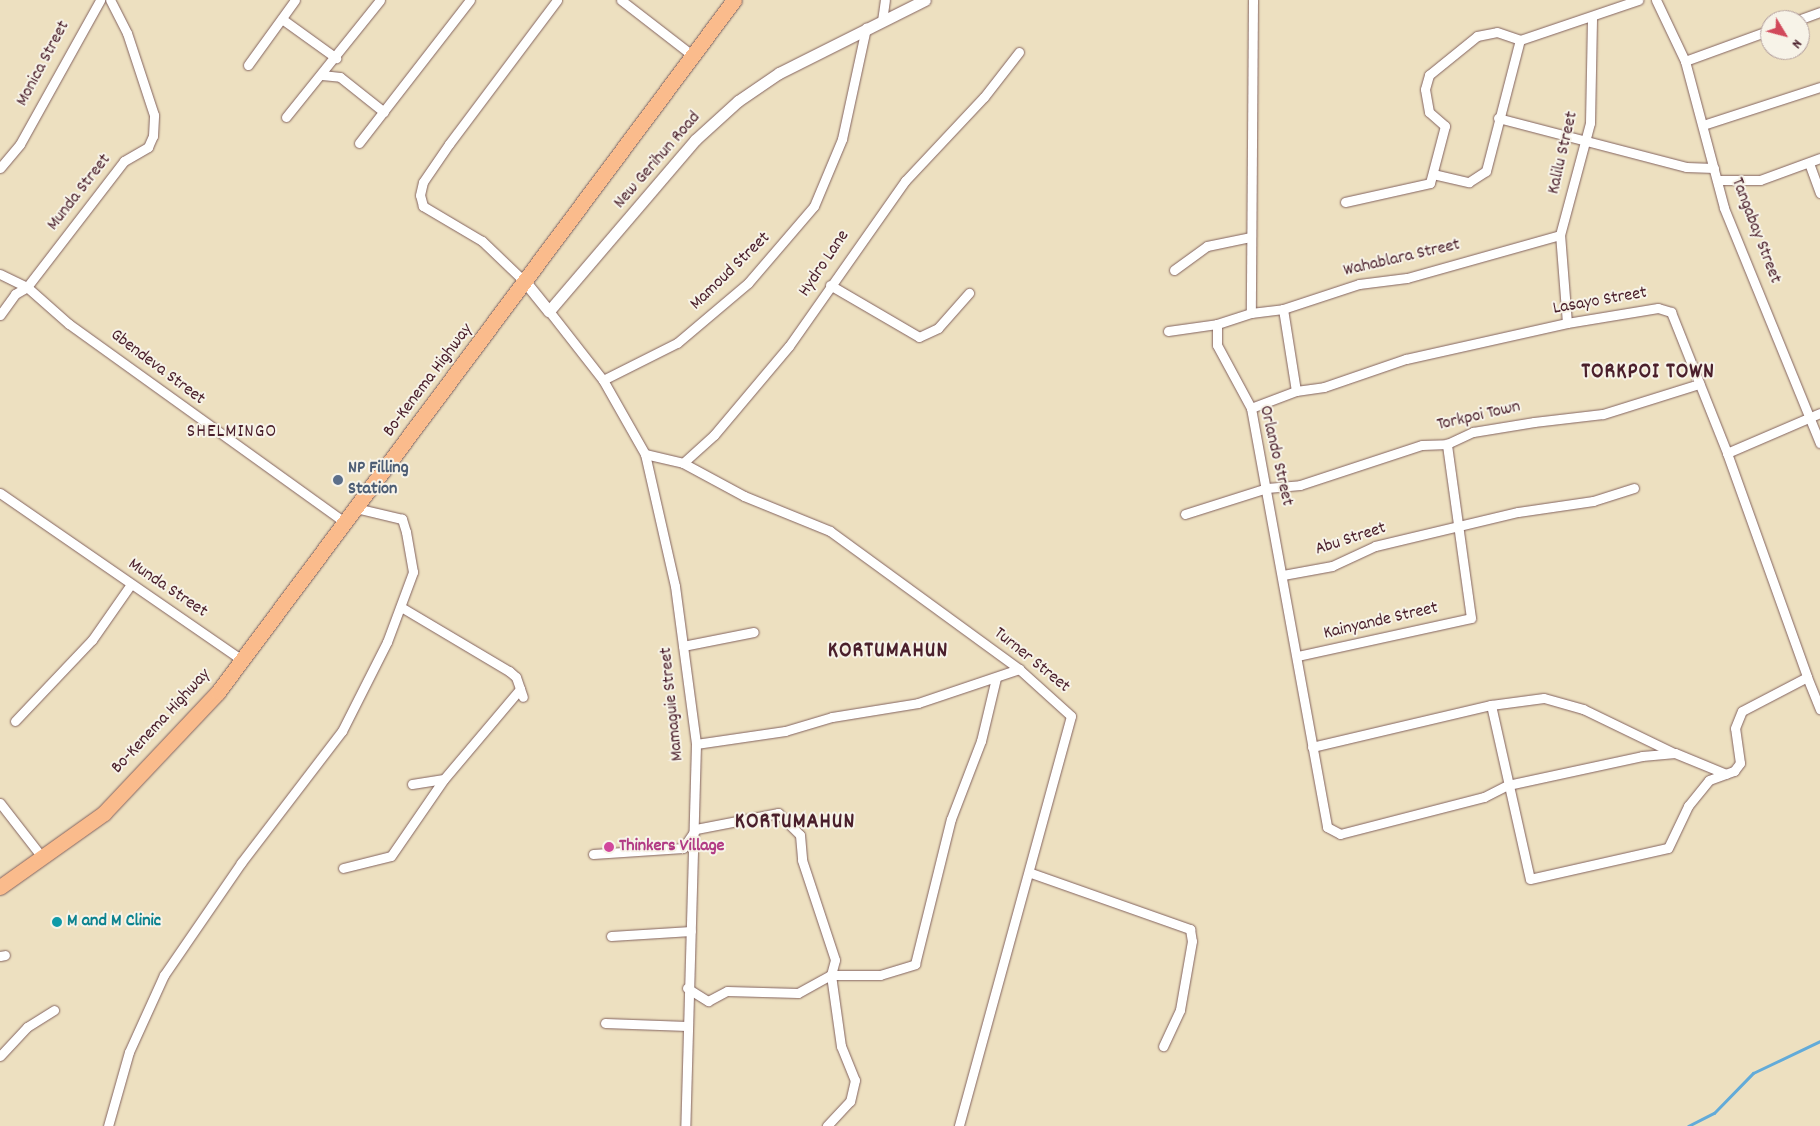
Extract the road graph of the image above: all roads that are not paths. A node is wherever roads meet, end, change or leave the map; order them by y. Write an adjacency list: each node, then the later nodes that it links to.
1 (100, 0): 35 (street, Monica Street)
2 (110, 0): 47 (street, Munda Street)
3 (295, 0): 15 (street)
4 (380, 0): 22 (street)
5 (470, 0): 27 (street)
6 (557, 0): 45 (street)
7 (621, 0): 21 (street)
8 (734, 0): 21 (highway, Bo-Kenema Highway)
9 (885, 0): 16 (street)
10 (925, 0): 16 (street, New Gerihun Road)
11 (1253, 0): 42 (street)
12 (1638, 0): 14 (street)
13 (1656, 0): 23 (street, Tangabay Street)
14 (1592, 17): 19 (street); 32 (street, Kalilu Street)
15 (282, 19): 22 (street); 24 (street)
16 (882, 21): 17 (street, New Gerihun Road)
17 (866, 28): 50 (street, New Gerihun Road); 56 (street, Mamoud Street)
18 (1760, 34): 23 (street)
19 (1520, 40): 29 (street); 37 (street)
20 (1019, 52): 46 (street, Hydro Lane)
21 (692, 55): 45 (highway, Bo-Kenema Highway)
22 (336, 58): 25 (street)
23 (1685, 61): 30 (street, Tangabay Street)
24 (248, 65)
25 (322, 75): 27 (street); 28 (street)
26 (1820, 87): 30 (street)
27 (384, 112): 31 (street)
28 (286, 117)
29 (1498, 118): 32 (street); 37 (street)
30 (1703, 125): 36 (street, Tangabay Street)
31 (359, 143)
32 (1585, 143): 36 (street); 41 (street, Kalilu Street)
33 (1820, 158): 34 (street)
34 (1809, 163): 38 (street); 39 (street)
35 (0, 168)
36 (1714, 168): 38 (street, Tangabay Street)
37 (1433, 174): 40 (street)
38 (1717, 180): 61 (street, Tangabay Street)
39 (1820, 193)
40 (1345, 202)
41 (1560, 235): 49 (street, Wahablara Street); 53 (street, Kalilu Street)
42 (1251, 237): 43 (street); 51 (street)
43 (1174, 270)
44 (0, 274): 47 (street, Gbendeva Street)
45 (526, 283): 50 (street); 70 (highway, Bo-Kenema Highway)
46 (830, 285): 48 (street); 66 (street, Hydro Lane)
47 (27, 287): 52 (street, Munda Street); 72 (street, Gbendeva Street)
48 (969, 293)
49 (1284, 309): 51 (street, Wahablara Street); 58 (street)
50 (550, 311): 56 (street, Mamaguie Street)
51 (1251, 313): 54 (street)
52 (0, 314)
53 (1567, 323): 57 (street, Lasayo Street); 58 (street, Lasayo Street)
54 (1217, 324): 55 (street); 59 (street, Orlando Street)
55 (1168, 331)
56 (603, 380): 65 (street, Mamaguie Street)
57 (1699, 384): 63 (street, Torkpoi Town); 64 (street, Lasayo Street)
58 (1296, 391): 59 (street, Lasayo Street)
59 (1251, 408): 67 (street, Orlando Street)
60 (1820, 412): 61 (street)
61 (1810, 416): 62 (street, Tangabay Street); 64 (street)
62 (1820, 443)
63 (1447, 444): 67 (street, Torkpoi Town); 73 (street)
64 (1727, 452): 82 (street, Lasayo Street)
65 (644, 454): 66 (street); 78 (street, Mamaguie Street)
66 (683, 463): 81 (street, Turner Street)
67 (1267, 488): 71 (street, Torkpoi Town); 74 (street, Orlando Street)
68 (1634, 488): 73 (street, Abu Street)
69 (0, 493): 75 (street, Munda Street)
70 (356, 508): 72 (highway, Bo-Kenema Highway); 76 (street)
71 (1185, 514)
72 (345, 522): 80 (highway, Bo-Kenema Highway)
73 (1458, 529): 74 (street, Abu Street); 79 (street, Kainyande Street)
74 (1283, 575): 79 (street, Orlando Street)
75 (131, 584): 80 (street, Munda Street); 86 (street)
76 (401, 607): 91 (street); 110 (street)
77 (754, 632): 78 (street)
78 (683, 646): 87 (street, Mamaguie Street)
79 (1298, 656): 88 (street, Orlando Street)
80 (242, 660): 97 (highway, Bo-Kenema Highway)
81 (1019, 669): 83 (street); 99 (street, Turner Street)
82 (1807, 677): 85 (street, Lasayo Street); 90 (street)
83 (996, 678): 87 (street); 103 (street)
84 (1491, 705): 88 (street); 89 (street); 93 (street)
85 (1820, 709)
86 (15, 721)
87 (696, 744): 95 (street, Mamaguie Street)
88 (1312, 747): 93 (street, Orlando Street)
89 (1675, 753): 90 (street); 93 (street)
90 (1726, 774): 93 (street)
91 (444, 779): 92 (street); 98 (street)
92 (412, 784)
93 (1508, 785)
94 (0, 802): 97 (street)
95 (696, 829): 96 (street); 101 (street, Mamaguie Street); 103 (street)
96 (593, 854)
97 (42, 857): 100 (highway, Bo-Kenema Highway)
98 (343, 868)
99 (1031, 873): 108 (street); 113 (street, Turner Street)
100 (0, 886)
101 (691, 930): 102 (street); 104 (street, Mamaguie Street)
102 (611, 936)
103 (831, 975): 104 (street); 112 (street)
104 (687, 988): 107 (street, Mamaguie Street)
105 (54, 1010): 109 (street)
106 (605, 1023): 107 (street)
107 (687, 1026): 111 (street, Mamaguie Street)
108 (1164, 1046)
109 (0, 1056)
110 (108, 1126)
111 (685, 1126)
112 (827, 1126)
113 (959, 1126)

